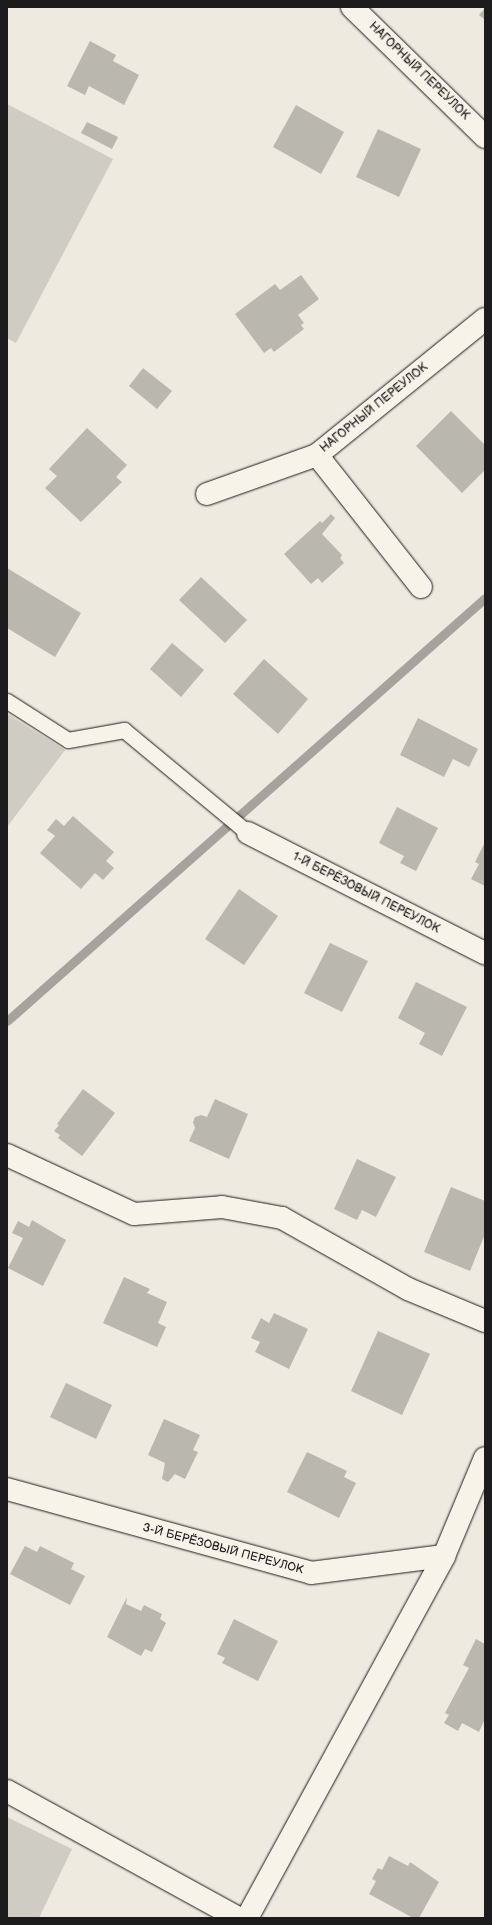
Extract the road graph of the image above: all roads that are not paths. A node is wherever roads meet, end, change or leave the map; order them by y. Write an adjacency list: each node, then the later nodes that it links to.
1 (352, 7): 2 (street, НАГОРНЫЙ ПЕРЕУЛОК)
2 (485, 137)
3 (485, 319): 4 (street, НАГОРНЫЙ ПЕРЕУЛОК)
4 (317, 455): 5 (street, НАГОРНЫЙ ПЕРЕУЛОК); 6 (street)
5 (207, 494)
6 (421, 587)
7 (7, 701): 8 (lane)
8 (248, 833): 9 (street, 1-Й БЕРЁЗОВЫЙ ПЕРЕУЛОК)
9 (485, 952)
10 (7, 1155): 11 (street)
11 (485, 1321)
12 (485, 1458): 14 (street)
13 (7, 1489): 14 (street, 3-Й БЕРЁЗОВЫЙ ПЕРЕУЛОК)
14 (444, 1556): 17 (street)
15 (7, 1791): 16 (street)
16 (238, 1918)
17 (247, 1918)

